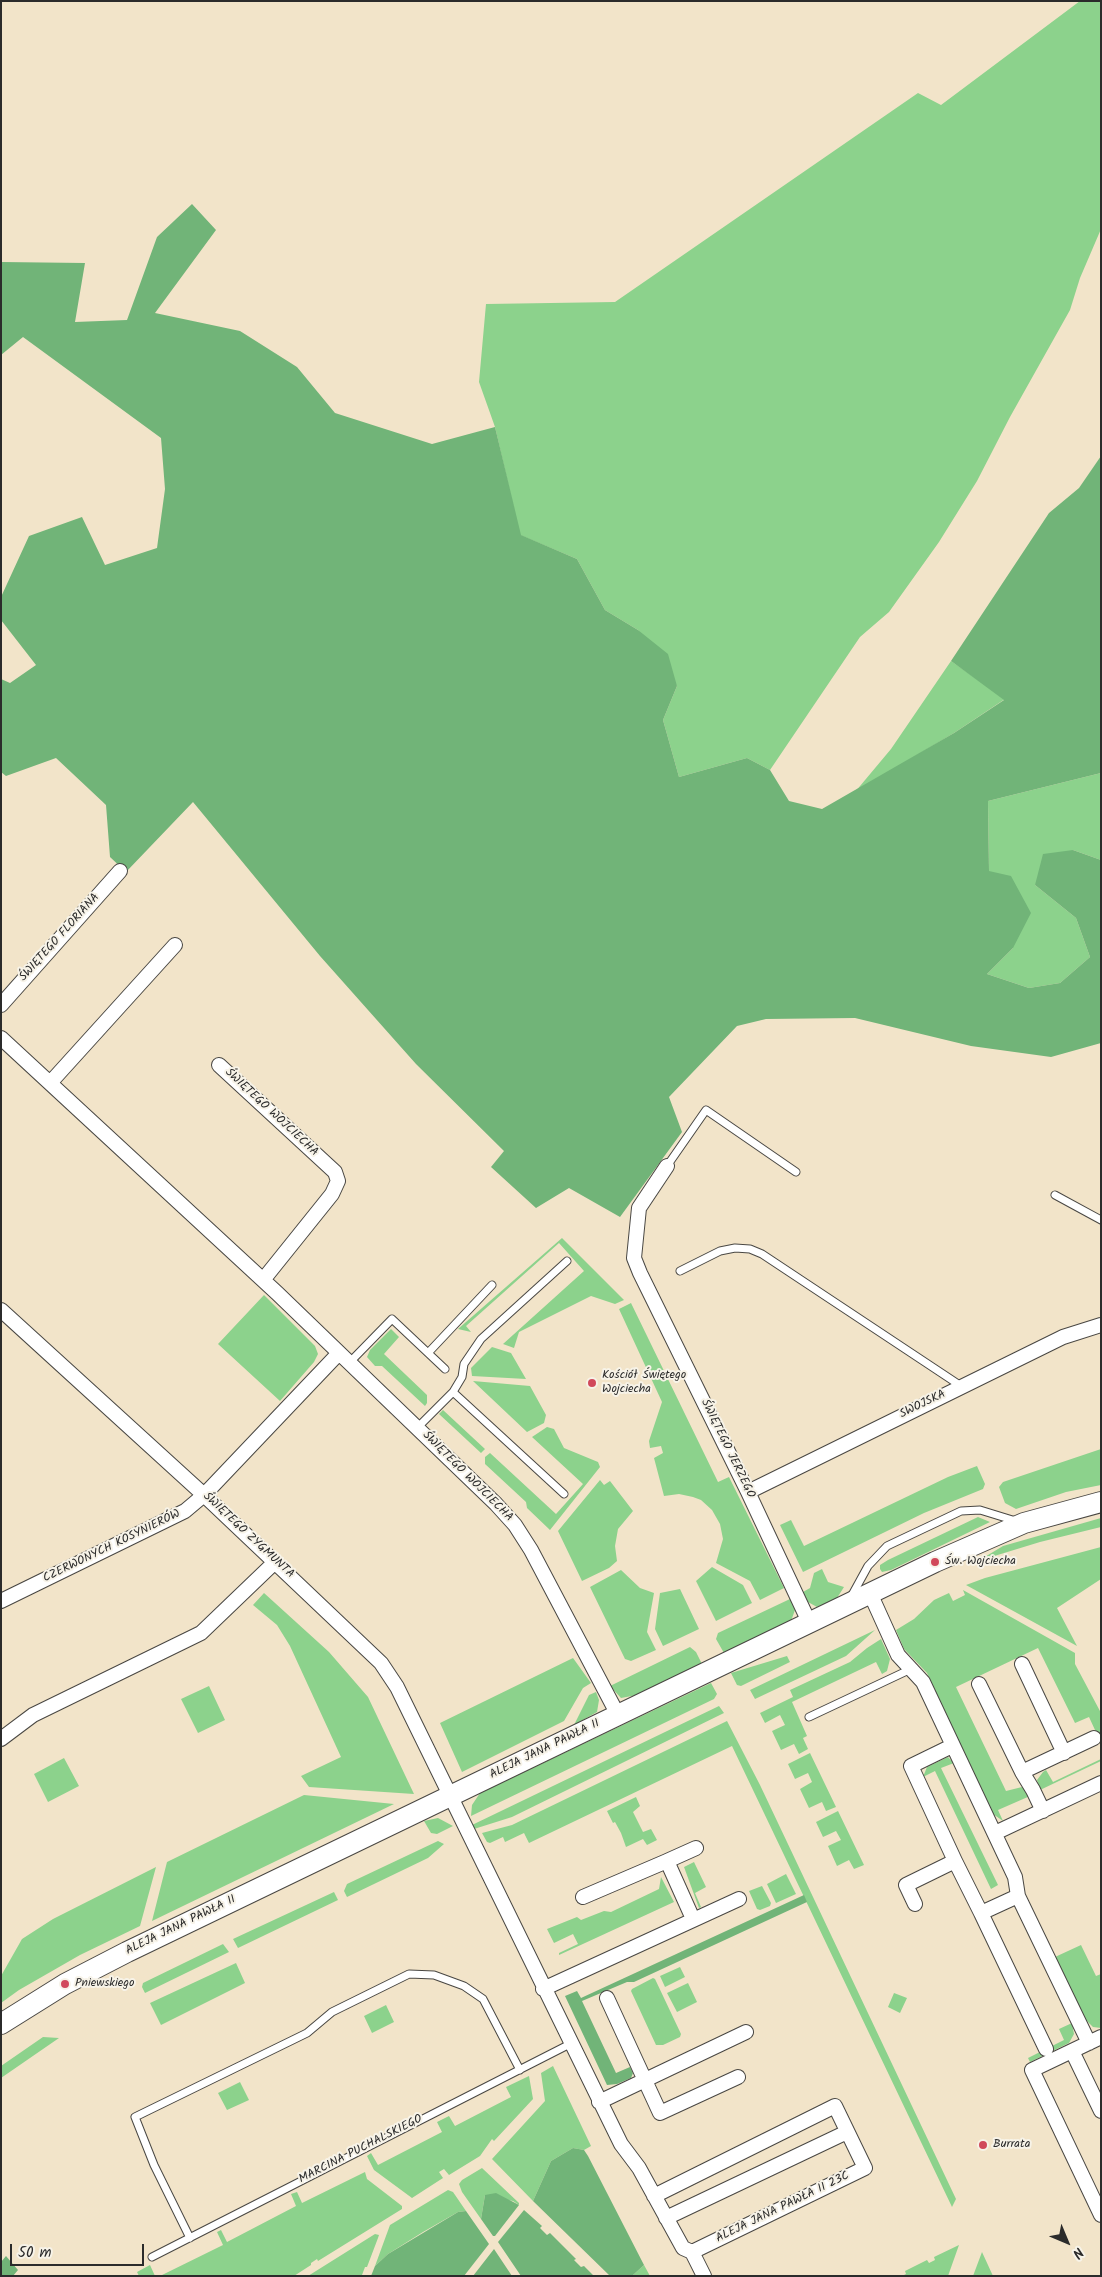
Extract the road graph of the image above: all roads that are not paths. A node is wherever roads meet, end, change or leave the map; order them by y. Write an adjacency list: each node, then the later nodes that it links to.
1 (120, 871): 3 (street, ŚWIĘTEGO FLORIANA)
2 (175, 945): 6 (street)
3 (1, 1005)
4 (1, 1038): 6 (street, ŚWIĘTEGO WOJCIECHA)
5 (219, 1065): 13 (street, ŚWIĘTEGO WOJCIECHA)
6 (50, 1082): 13 (street, ŚWIĘTEGO WOJCIECHA)
7 (667, 1166): 8 (lane); 23 (street, ŚWIĘTEGO JERZEGO)
8 (796, 1172)
9 (1055, 1195): 10 (lane)
10 (1101, 1220)
11 (567, 1261): 21 (lane)
12 (680, 1271): 20 (lane)
13 (263, 1280): 18 (street, ŚWIĘTEGO WOJCIECHA)
14 (492, 1285): 17 (lane)
15 (1, 1310): 25 (street, ŚWIĘTEGO ZYGMUNTA)
16 (1101, 1325): 20 (street, SWOJSKA)
17 (428, 1353): 18 (lane); 19 (lane)
18 (344, 1358): 22 (street, ŚWIĘTEGO WOJCIECHA); 25 (street, CZERWONYCH KOSYNIERÓW)
19 (445, 1369)
20 (961, 1386): 23 (street, SWOJSKA)
21 (453, 1392): 22 (lane); 24 (lane)
22 (417, 1428): 36 (street, ŚWIĘTEGO WOJCIECHA)
23 (748, 1492): 32 (street, ŚWIĘTEGO JERZEGO)
24 (564, 1494)
25 (204, 1495): 28 (street, ŚWIĘTEGO ZYGMUNTA); 30 (street, CZERWONYCH KOSYNIERÓW)
26 (1101, 1502): 27 (street, ALEJA JANA PAWŁA II)
27 (1024, 1523): 29 (street, ALEJA JANA PAWŁA II); 31 (lane)
28 (275, 1562): 39 (street); 44 (street, ŚWIĘTEGO ZYGMUNTA)
29 (870, 1593): 31 (street, ALEJA JANA PAWŁA II); 34 (street)
30 (1, 1601)
31 (847, 1605): 32 (street, ALEJA JANA PAWŁA II)
32 (809, 1622): 36 (street, ALEJA JANA PAWŁA II)
33 (1022, 1664): 41 (street)
34 (911, 1669): 37 (lane); 40 (street)
35 (980, 1684): 42 (street)
36 (618, 1715): 44 (street, ALEJA JANA PAWŁA II)
37 (809, 1717)
38 (1094, 1738): 41 (street)
39 (1, 1739)
40 (952, 1746): 46 (street); 49 (street)
41 (1064, 1753): 42 (street)
42 (1022, 1772): 45 (street)
43 (1101, 1783): 45 (street)
44 (450, 1797): 56 (street); 58 (street, ALEJA JANA PAWŁA II)
45 (1043, 1811): 46 (street)
46 (995, 1833): 50 (street)
47 (696, 1848): 48 (street)
48 (667, 1861): 51 (street); 55 (street)
49 (955, 1862): 53 (street); 54 (street)
50 (1018, 1896): 54 (street); 60 (street)
51 (583, 1897)
52 (738, 1898): 55 (street)
53 (915, 1904)
54 (981, 1913): 62 (street)
55 (694, 1919): 56 (street)
56 (544, 1989): 61 (street)
57 (607, 1998): 66 (street)
58 (1, 2024)
59 (746, 2032): 66 (street)
60 (1095, 2040): 63 (street)
61 (570, 2044): 64 (lane, MARCINA PUCHALSKIEGO); 67 (street)
62 (1046, 2049)
63 (1072, 2051): 68 (street); 71 (street)
64 (520, 2070): 73 (lane, MARCINA PUCHALSKIEGO); 73 (lane)
65 (738, 2077): 66 (street)
66 (646, 2079): 67 (street)
67 (599, 2102): 70 (street)
68 (1101, 2111)
69 (847, 2132): 70 (street, ALEJA JANA PAWŁA II 23C); 72 (street); 74 (street, ALEJA JANA PAWŁA II 23C)
70 (654, 2196): 72 (street)
71 (1101, 2215)
72 (666, 2218): 74 (street)
73 (190, 2238): 75 (lane, MARCINA PUCHALSKIEGO)
74 (692, 2252): 76 (street)
75 (152, 2256)
76 (704, 2276)

